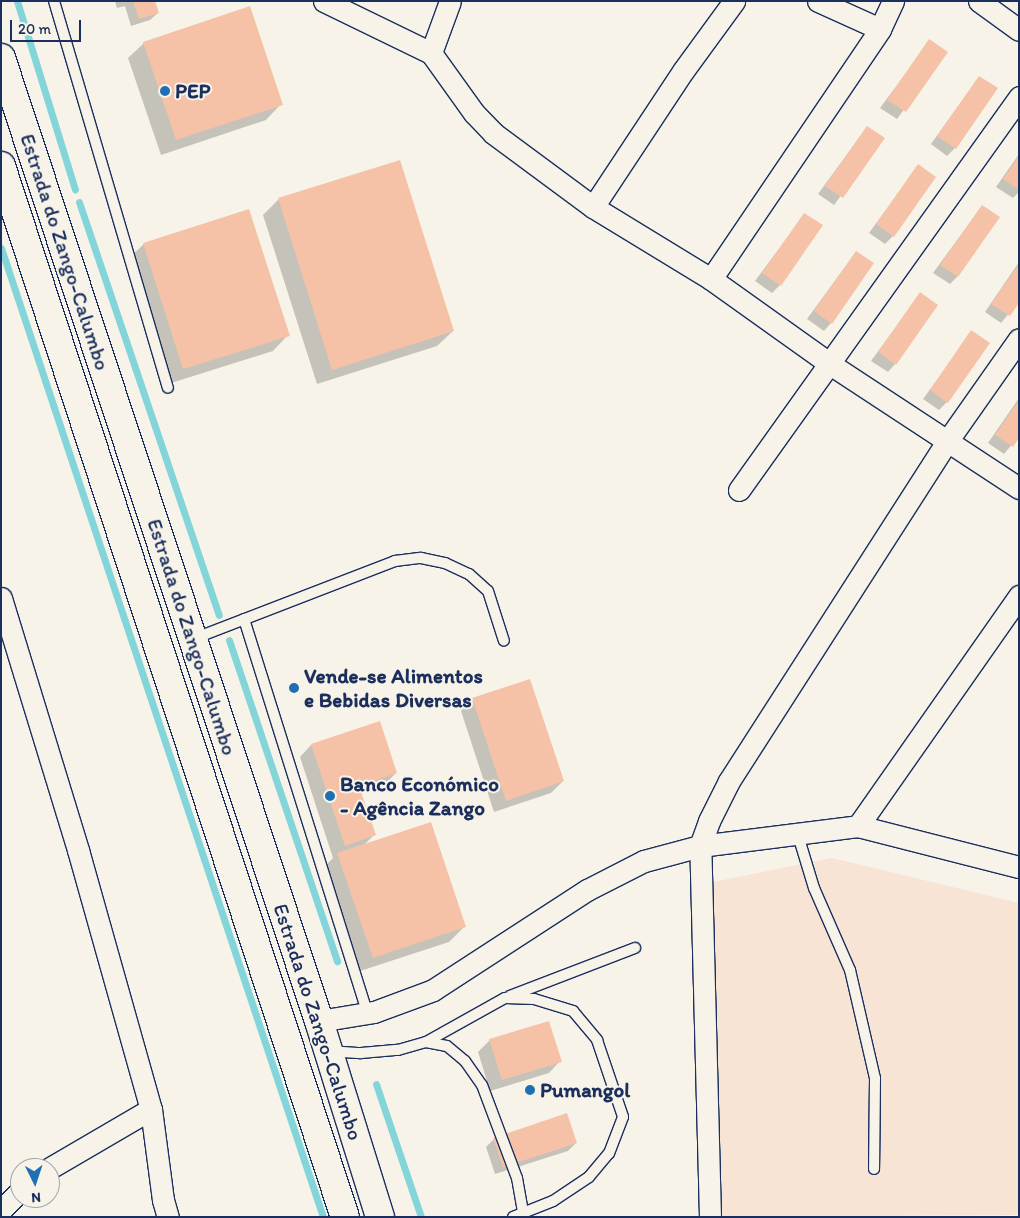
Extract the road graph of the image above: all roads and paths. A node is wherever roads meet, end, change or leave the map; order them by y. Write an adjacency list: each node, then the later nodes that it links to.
1 (54, 1): 18 (lane)
2 (324, 1): 10 (street)
3 (450, 1): 10 (street)
4 (734, 1): 14 (street)
5 (818, 1): 8 (street)
6 (893, 1): 8 (street)
7 (979, 1): 9 (street)
8 (880, 29): 15 (street)
9 (1019, 30)
10 (432, 52): 14 (street)
11 (1, 58): 25 (main road, Estrada do Zango-Calumbo)
12 (1019, 97): 17 (street)
13 (1, 166): 44 (main road, Estrada do Zango-Calumbo)
14 (593, 207): 15 (street)
15 (711, 279): 17 (street)
16 (1019, 339): 19 (street)
17 (830, 364): 19 (street); 21 (street)
18 (168, 388)
19 (948, 440): 20 (street); 29 (street)
20 (1019, 488)
21 (739, 490)
22 (1019, 596): 27 (street)
23 (1, 598): 37 (street)
24 (244, 619): 25 (lane); 26 (lane); 33 (lane)
25 (193, 639): 34 (main road, Estrada do Zango-Calumbo)
26 (504, 640)
27 (858, 826): 28 (street); 30 (street)
28 (797, 832): 29 (street); 39 (lane)
29 (700, 846): 33 (street); 47 (street)
30 (1017, 863)
31 (635, 948): 32 (lane)
32 (505, 998): 35 (lane); 42 (lane)
33 (367, 1012): 34 (street)
34 (319, 1021): 36 (main road, Estrada do Zango-Calumbo)
35 (426, 1042): 36 (lane); 42 (lane)
36 (329, 1051): 45 (main road, Estrada do Zango-Calumbo)
37 (151, 1109): 38 (street); 43 (street)
38 (60, 1162)
39 (874, 1169)
40 (10, 1201): 41 (street)
41 (1, 1210)
42 (524, 1211): 46 (lane)
43 (168, 1217)
44 (345, 1217)
45 (380, 1217)
46 (513, 1217)
47 (710, 1217)

